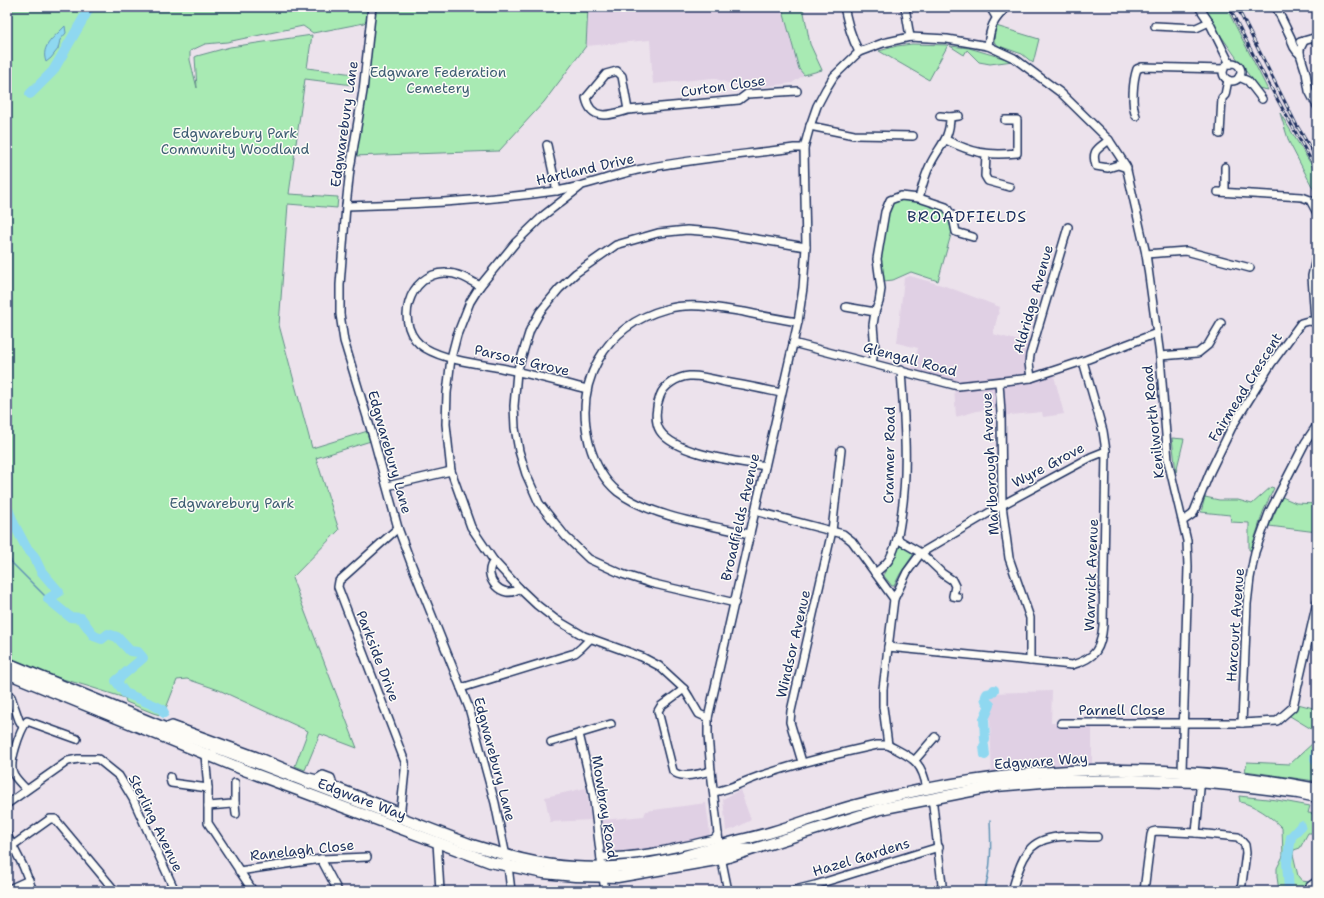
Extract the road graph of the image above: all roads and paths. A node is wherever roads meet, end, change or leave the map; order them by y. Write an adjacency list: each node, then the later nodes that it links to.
1 (372, 7): 45 (street, Edgwarebury Lane)
2 (844, 7): 16 (street)
3 (905, 7): 11 (street)
4 (990, 7): 8 (street)
5 (1007, 7): 8 (street)
6 (1199, 7): 9 (street)
7 (1276, 7): 12 (street)
8 (996, 17): 15 (street)
9 (1209, 22): 10 (street); 18 (street)
10 (1156, 26)
11 (910, 37): 15 (street); 16 (street)
12 (1291, 38): 14 (street); 17 (street)
13 (1317, 38): 14 (street)
14 (1304, 41): 17 (street)
15 (988, 46): 35 (street)
16 (859, 52): 31 (street, Broadfields Avenue)
17 (1300, 54): 24 (street)
18 (1230, 64): 19 (street); 20 (street)
19 (1224, 69): 21 (street); 28 (street)
20 (1239, 77): 21 (street); 23 (street)
21 (1228, 80): 32 (street)
22 (797, 91): 25 (street, Curton Close)
23 (1262, 99)
24 (1317, 106)
25 (628, 110): 25 (street, Curton Close)
26 (940, 116): 29 (street)
27 (959, 116): 29 (street)
28 (1136, 116)
29 (950, 117): 34 (street)
30 (1005, 120): 38 (street)
31 (810, 126): 33 (street); 37 (street, Broadfields Avenue)
32 (1220, 134)
33 (913, 136)
34 (946, 140): 38 (street); 44 (street)
35 (1109, 140): 40 (street); 40 (street)
36 (547, 145): 43 (street)
37 (804, 148): 41 (street, Hartland Drive); 49 (street, Broadfields Avenue)
38 (986, 154): 42 (street)
39 (1225, 167): 46 (street)
40 (1127, 168): 50 (street, Kenilworth Road)
41 (580, 186): 43 (street, Hartland Drive); 53 (street)
42 (1010, 187)
43 (557, 191): 45 (street, Hartland Drive)
44 (919, 198): 48 (street); 55 (street)
45 (346, 206): 76 (street, Edgwarebury Lane)
46 (1317, 213)
47 (1068, 227): 67 (street, Aldridge Avenue)
48 (972, 237)
49 (806, 248): 56 (street, Broadfields Avenue); 66 (street)
50 (1146, 254): 52 (street); 59 (street, Kenilworth Road)
51 (1317, 254): 57 (street)
52 (1250, 268)
53 (480, 286): 62 (street); 62 (street, Parsons Grove)
54 (846, 307): 55 (street)
55 (876, 312): 64 (street)
56 (798, 322): 60 (street, Broadfields Avenue); 69 (street)
57 (1316, 322): 79 (street, Fairmead Crescent)
58 (1221, 323): 61 (street)
59 (1157, 333): 61 (street, Kenilworth Road); 63 (street, Glengall Road)
60 (793, 343): 64 (street, Glengall Road); 70 (street, Broadfields Avenue)
61 (1160, 356): 79 (street, Kenilworth Road)
62 (451, 358): 66 (street, Parsons Grove); 75 (street)
63 (1083, 361): 67 (street, Glengall Road); 73 (street, Warwick Avenue)
64 (872, 362): 65 (street, Glengall Road)
65 (901, 370): 68 (street, Glengall Road); 83 (street, Cranmer Road)
66 (517, 372): 69 (street, Parsons Grove); 91 (street)
67 (1031, 378): 68 (street, Glengall Road)
68 (999, 382): 77 (street, Marlborough Avenue)
69 (587, 389): 82 (street)
70 (781, 393): 74 (street, Broadfields Avenue); 74 (street)
71 (1317, 425): 103 (street, Harcourt Avenue)
72 (841, 450): 81 (street, Windsor Avenue)
73 (1106, 451): 77 (street, Wyre Grove); 94 (street, Warwick Avenue)
74 (765, 466): 78 (street, Broadfields Avenue)
75 (451, 471): 76 (street); 85 (street)
76 (387, 486): 80 (street, Edgwarebury Lane)
77 (1002, 505): 84 (street, Wyre Grove); 94 (street, Marlborough Avenue)
78 (755, 511): 81 (street); 82 (street, Broadfields Avenue)
79 (1183, 522): 102 (street, Kenilworth Road)
80 (398, 528): 97 (street, Edgwarebury Lane); 130 (street, Parkside Drive)
81 (832, 530): 86 (street); 114 (street, Windsor Avenue)
82 (750, 534): 91 (street, Broadfields Avenue)
83 (897, 539): 84 (street); 86 (street, Cranmer Road)
84 (921, 553): 88 (street); 89 (street)
85 (494, 561): 87 (street); 87 (street)
86 (875, 573): 89 (street)
87 (519, 588): 92 (street)
88 (958, 597)
89 (894, 599): 93 (street)
90 (1317, 602): 103 (street)
91 (735, 603): 100 (street, Broadfields Avenue)
92 (591, 638): 97 (street); 98 (street)
93 (888, 647): 94 (street, Warwick Avenue); 111 (street)
94 (1030, 660)
95 (7, 663): 105 (highway, Edgware Way)
96 (7, 673): 112 (highway, Edgware Way)
97 (461, 688): 139 (street, Edgwarebury Lane)
98 (684, 689): 100 (street); 115 (street)
99 (7, 697): 106 (street)
100 (708, 718): 115 (street, Broadfields Avenue)
101 (1061, 723): 102 (street, Parnell Close)
102 (1183, 723): 103 (street); 116 (street, Kenilworth Road)
103 (1242, 723)
104 (611, 724): 107 (street)
105 (169, 726): 130 (highway, Edgware Way); 130 (street, Edgware Way)
106 (23, 727): 109 (street); 121 (street)
107 (579, 734): 110 (street); 141 (street, Mowbray Road)
108 (936, 737): 113 (street)
109 (77, 739)
110 (551, 742)
111 (888, 744): 113 (street); 114 (street)
112 (205, 754): 120 (street); 135 (highway, Edgware Way)
113 (915, 760): 124 (street)
114 (802, 762): 123 (street)
115 (711, 771): 123 (street, Broadfields Avenue)
116 (1182, 771): 122 (highway, Edgware Way); 124 (highway, Edgware Way)
117 (170, 777): 120 (street)
118 (1198, 782): 124 (highway, Edgware Way); 125 (highway, Edgware Way); 131 (street)
119 (235, 783): 126 (street)
120 (208, 788): 128 (street)
121 (26, 789): 127 (street, Sterling Avenue); 152 (street, Sterling Avenue)
122 (1317, 789)
123 (714, 792): 132 (street, Broadfields Avenue)
124 (929, 794): 137 (street); 138 (highway, Edgware Way); 138 (highway, Edgware Way)
125 (1317, 797)
126 (235, 803): 128 (street); 129 (street)
127 (7, 804)
128 (208, 806): 144 (street)
129 (236, 814)
130 (400, 815): 139 (highway, Edgware Way)
131 (1196, 833): 162 (street); 163 (street)
132 (718, 834): 138 (street, Broadfields Avenue); 141 (street)
133 (7, 835): 136 (street)
134 (1097, 837): 161 (street)
135 (437, 842): 143 (highway, Edgware Way); 155 (street)
136 (12, 846): 146 (street); 151 (street)
137 (938, 847): 148 (street, Hazel Gardens); 160 (street)
138 (721, 852): 145 (highway, Edgware Way); 145 (highway, Edgware Way); 158 (street, Broadfields Avenue)
139 (505, 855): 143 (street, Edgwarebury Lane); 145 (highway, Edgware Way)
140 (367, 856): 142 (street, Ranelagh Close)
141 (601, 857): 145 (street, Mowbray Road)
142 (321, 859): 144 (street, Ranelagh Close); 154 (street)
143 (508, 866): 145 (highway, Edgware Way); 156 (street, Edgwarebury Lane)
144 (239, 871): 153 (street)
145 (603, 872): 157 (street, Mowbray Road)
146 (29, 880): 149 (street); 150 (street)
147 (1317, 881): 164 (street)
148 (816, 888): 159 (street, Hazel Gardens)
149 (7, 890)
150 (33, 891)
151 (115, 891)
152 (175, 891)
153 (253, 891)
154 (338, 891)
155 (440, 891)
156 (511, 891)
157 (605, 891)
158 (728, 891)
159 (791, 891)
160 (940, 891)
161 (1012, 891)
162 (1144, 891)
163 (1241, 891)
164 (1308, 891)

